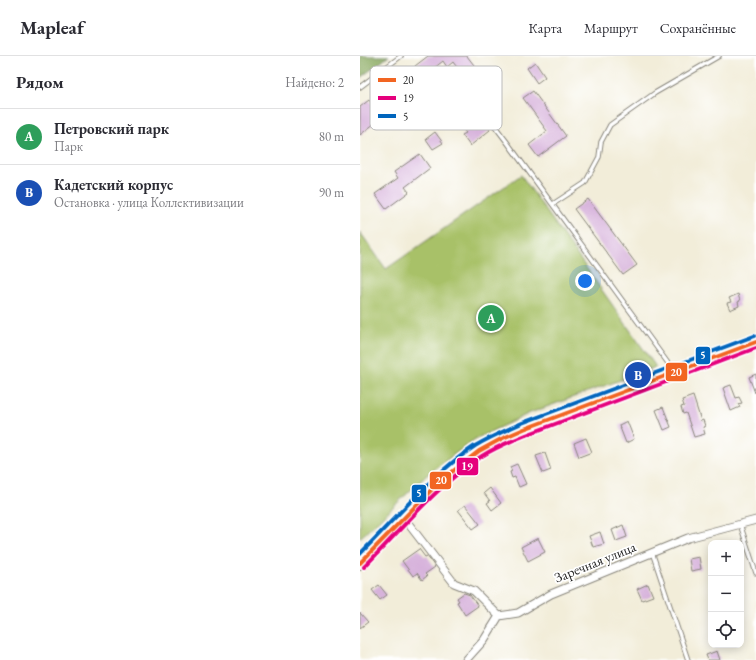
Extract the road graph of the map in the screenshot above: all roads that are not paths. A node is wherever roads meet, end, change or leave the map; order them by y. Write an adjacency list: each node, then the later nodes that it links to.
1 (401, 56): 3 (lane)
2 (719, 56): 7 (lane)
3 (388, 66)
4 (370, 79): 5 (lane)
5 (360, 87)
6 (498, 130): 7 (lane)
7 (553, 204): 9 (lane)
8 (756, 342): 9 (main road)
9 (675, 372): 10 (main road)
10 (404, 518): 14 (main road); 16 (street)
11 (756, 520): 12 (street, Заречная улица)
12 (740, 524): 13 (street, Заречная улица); 15 (lane)
13 (652, 552): 16 (street, Заречная улица); 18 (lane)
14 (360, 563)
15 (756, 573)
16 (499, 616): 17 (street)
17 (466, 660)
18 (688, 660)

